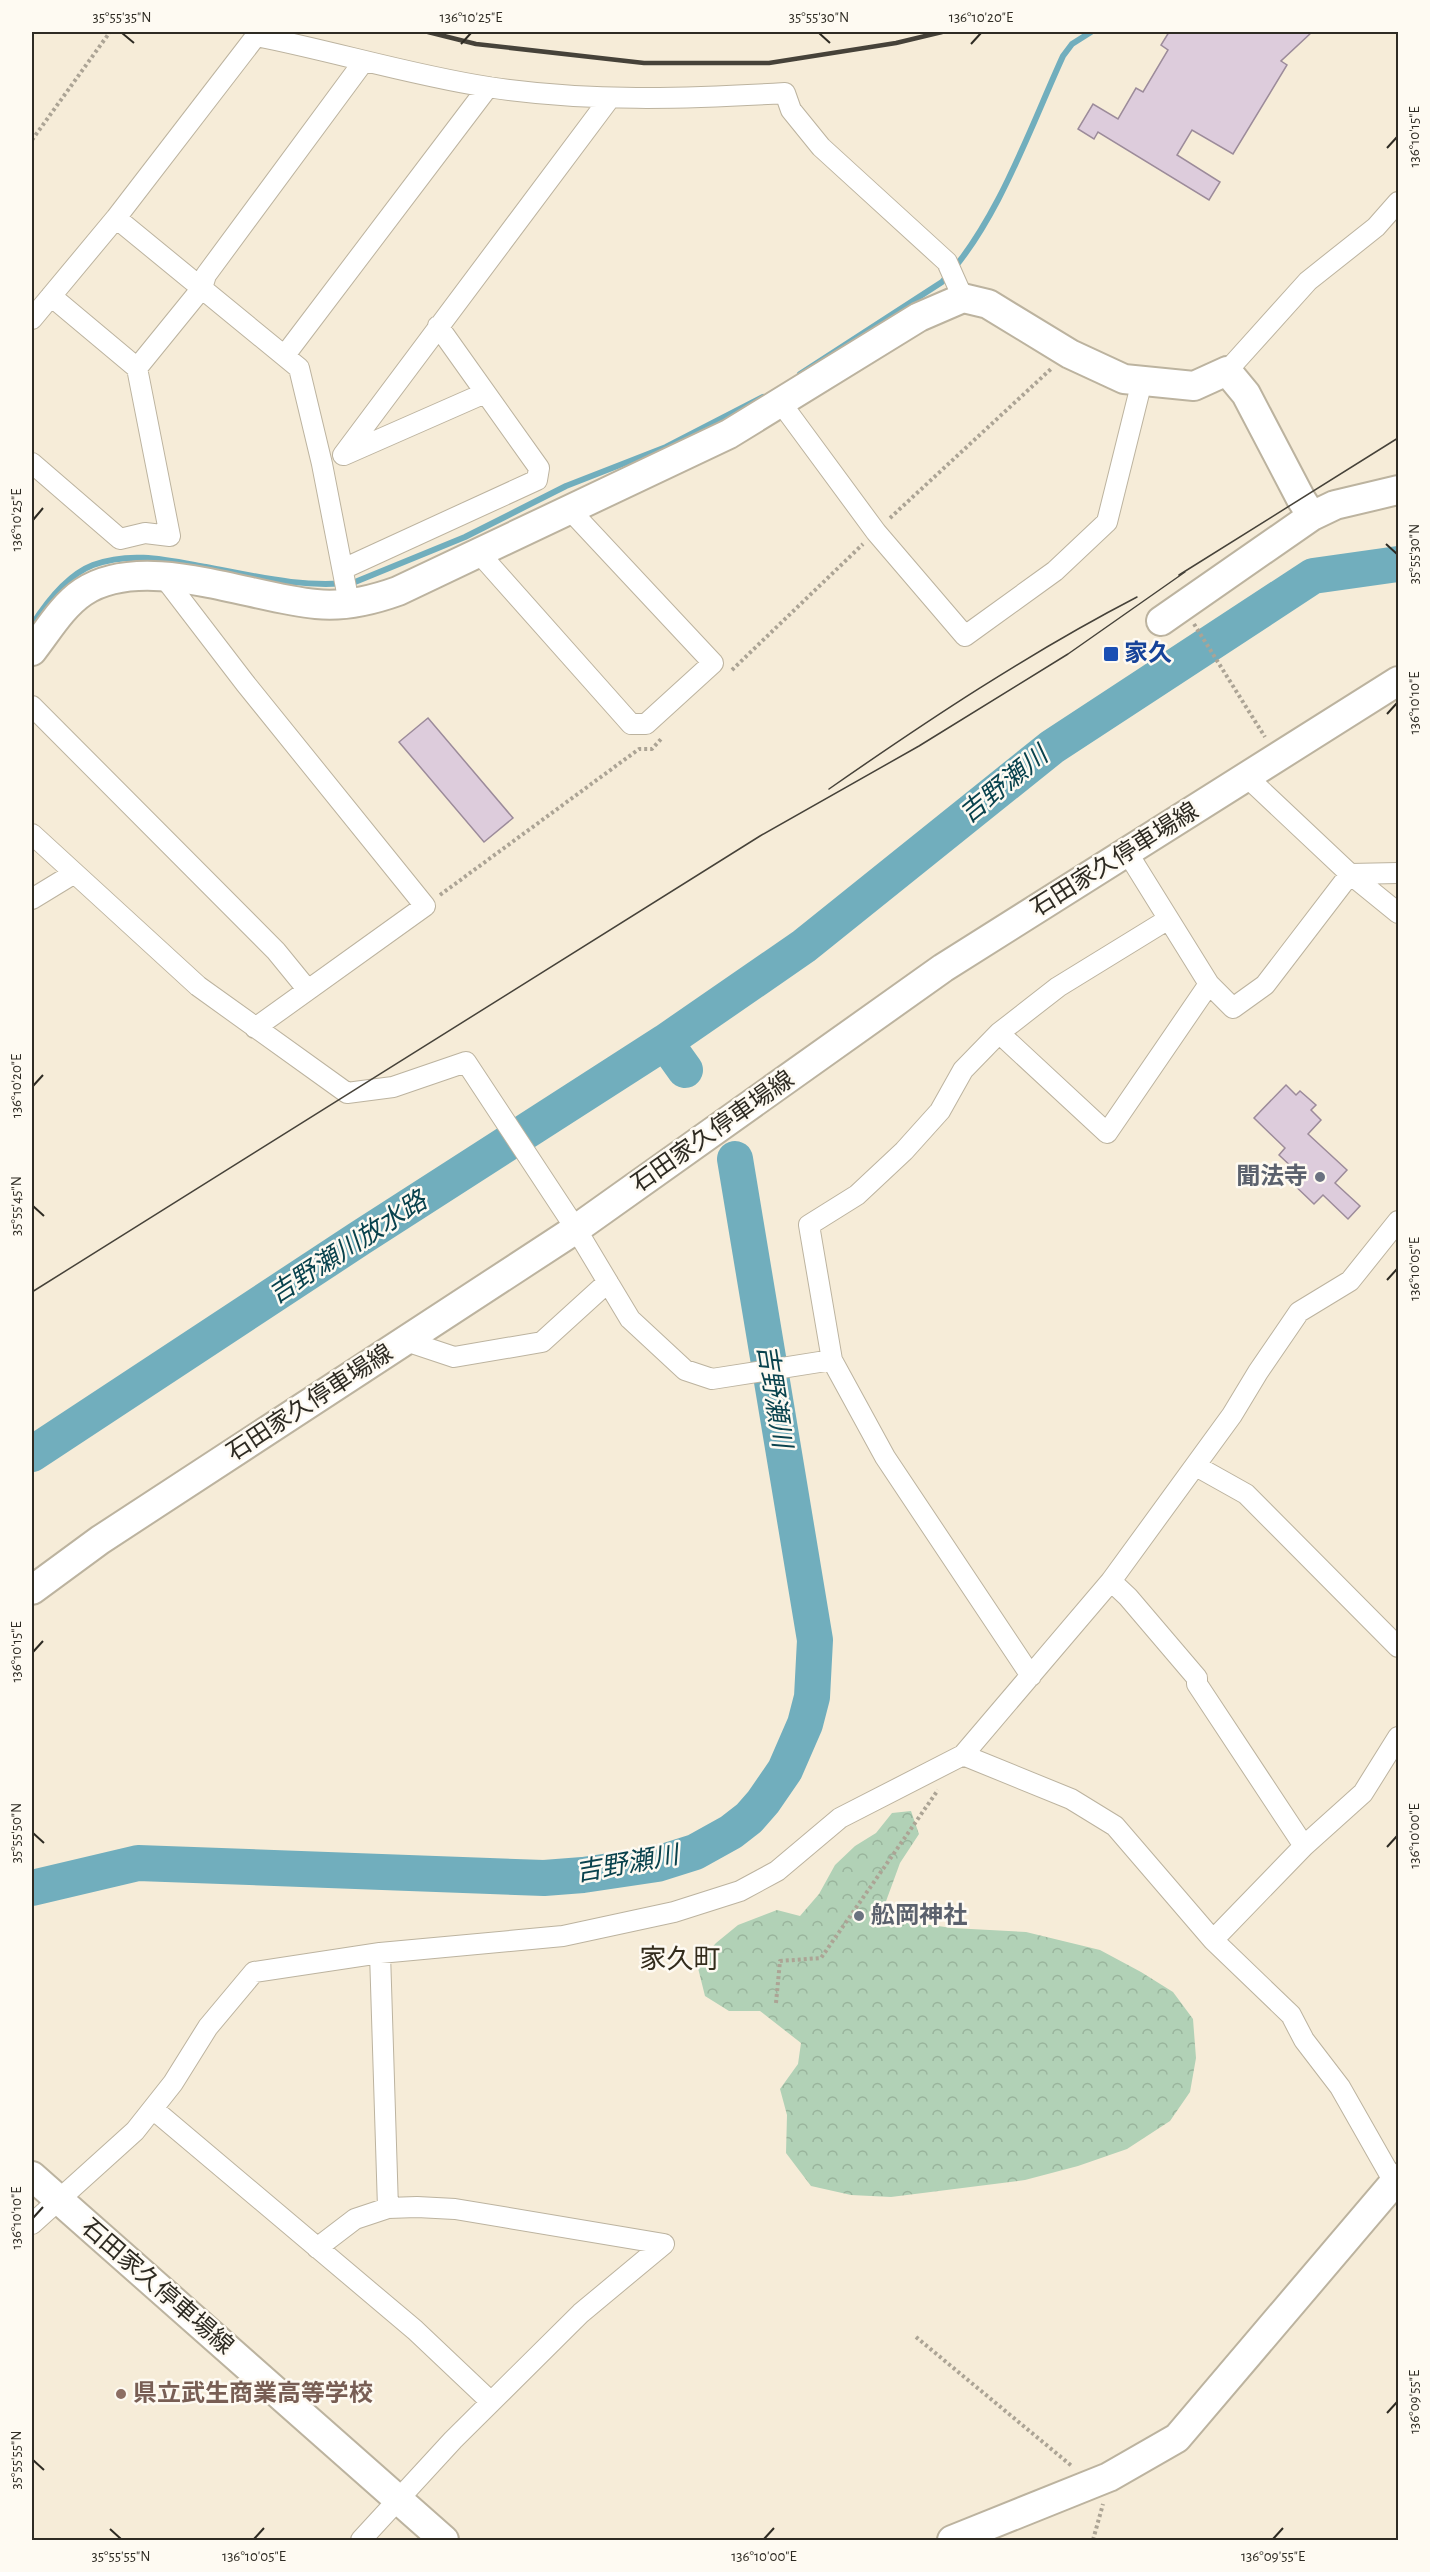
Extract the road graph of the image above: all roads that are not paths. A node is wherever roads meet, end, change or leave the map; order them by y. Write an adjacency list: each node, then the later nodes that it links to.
1 (313, 39): 2 (street); 6 (street)
2 (364, 61): 3 (street); 7 (street)
3 (488, 87): 4 (street); 12 (street)
4 (610, 98): 8 (street); 11 (street)
5 (1398, 202): 14 (street)
6 (116, 218): 7 (street); 9 (street)
7 (202, 288): 12 (street); 13 (street)
8 (959, 290): 15 (main road); 17 (main road)
9 (51, 296): 10 (street); 13 (street)
10 (32, 319)
11 (438, 326): 16 (street); 18 (street)
12 (285, 355): 20 (street)
13 (137, 369): 19 (street)
14 (1227, 370): 15 (main road); 23 (main road)
15 (1142, 381): 17 (street)
16 (486, 393): 18 (street); 26 (street)
17 (781, 403): 22 (main road)
18 (343, 455): 20 (street)
19 (32, 463)
20 (322, 464): 26 (street)
21 (1398, 490): 23 (main road)
22 (568, 508): 24 (main road); 24 (street)
23 (1312, 516): 27 (main road)
24 (479, 554): 26 (main road)
25 (163, 576): 26 (main road); 28 (main road); 41 (street)
26 (346, 584)
27 (1161, 621)
28 (32, 651)
29 (1398, 681): 31 (main road, 石田家久停車場線)
30 (32, 706): 41 (street)
31 (1248, 778): 33 (main road, 石田家久停車場線); 36 (street)
32 (32, 834): 35 (street)
33 (1127, 852): 39 (street); 45 (main road, 石田家久停車場線)
34 (1398, 873): 36 (street)
35 (73, 874): 37 (street); 42 (street)
36 (1350, 874): 38 (street); 40 (street)
37 (32, 899)
38 (1398, 913)
39 (1167, 920): 40 (street); 43 (street)
40 (1209, 984): 43 (street)
41 (307, 989): 42 (street)
42 (255, 1028): 45 (street)
43 (999, 1033): 48 (street)
44 (1398, 1221): 49 (street)
45 (576, 1229): 46 (street); 47 (main road, 石田家久停車場線)
46 (608, 1282): 47 (street); 48 (street)
47 (406, 1341): 51 (main road, 石田家久停車場線)
48 (832, 1360): 53 (street)
49 (1196, 1466): 50 (street); 52 (street)
50 (1112, 1581): 53 (street); 56 (street)
51 (32, 1590)
52 (1398, 1647)
53 (1031, 1676): 55 (street)
54 (1398, 1737): 56 (street)
55 (963, 1755): 57 (street); 58 (street)
56 (1304, 1846): 57 (street)
57 (1213, 1940): 61 (street)
58 (380, 1953): 59 (street); 63 (street)
59 (153, 2109): 62 (street); 65 (street)
60 (32, 2176): 62 (main road, 石田家久停車場線)
61 (1396, 2180): 70 (main road)
62 (59, 2201): 64 (street); 67 (main road, 石田家久停車場線)
63 (388, 2208): 65 (street); 66 (street)
64 (32, 2224)
65 (318, 2248): 66 (street)
66 (490, 2402): 67 (street)
67 (398, 2500): 68 (street); 69 (main road, 石田家久停車場線)
68 (361, 2541)
69 (444, 2541)
70 (952, 2541)

